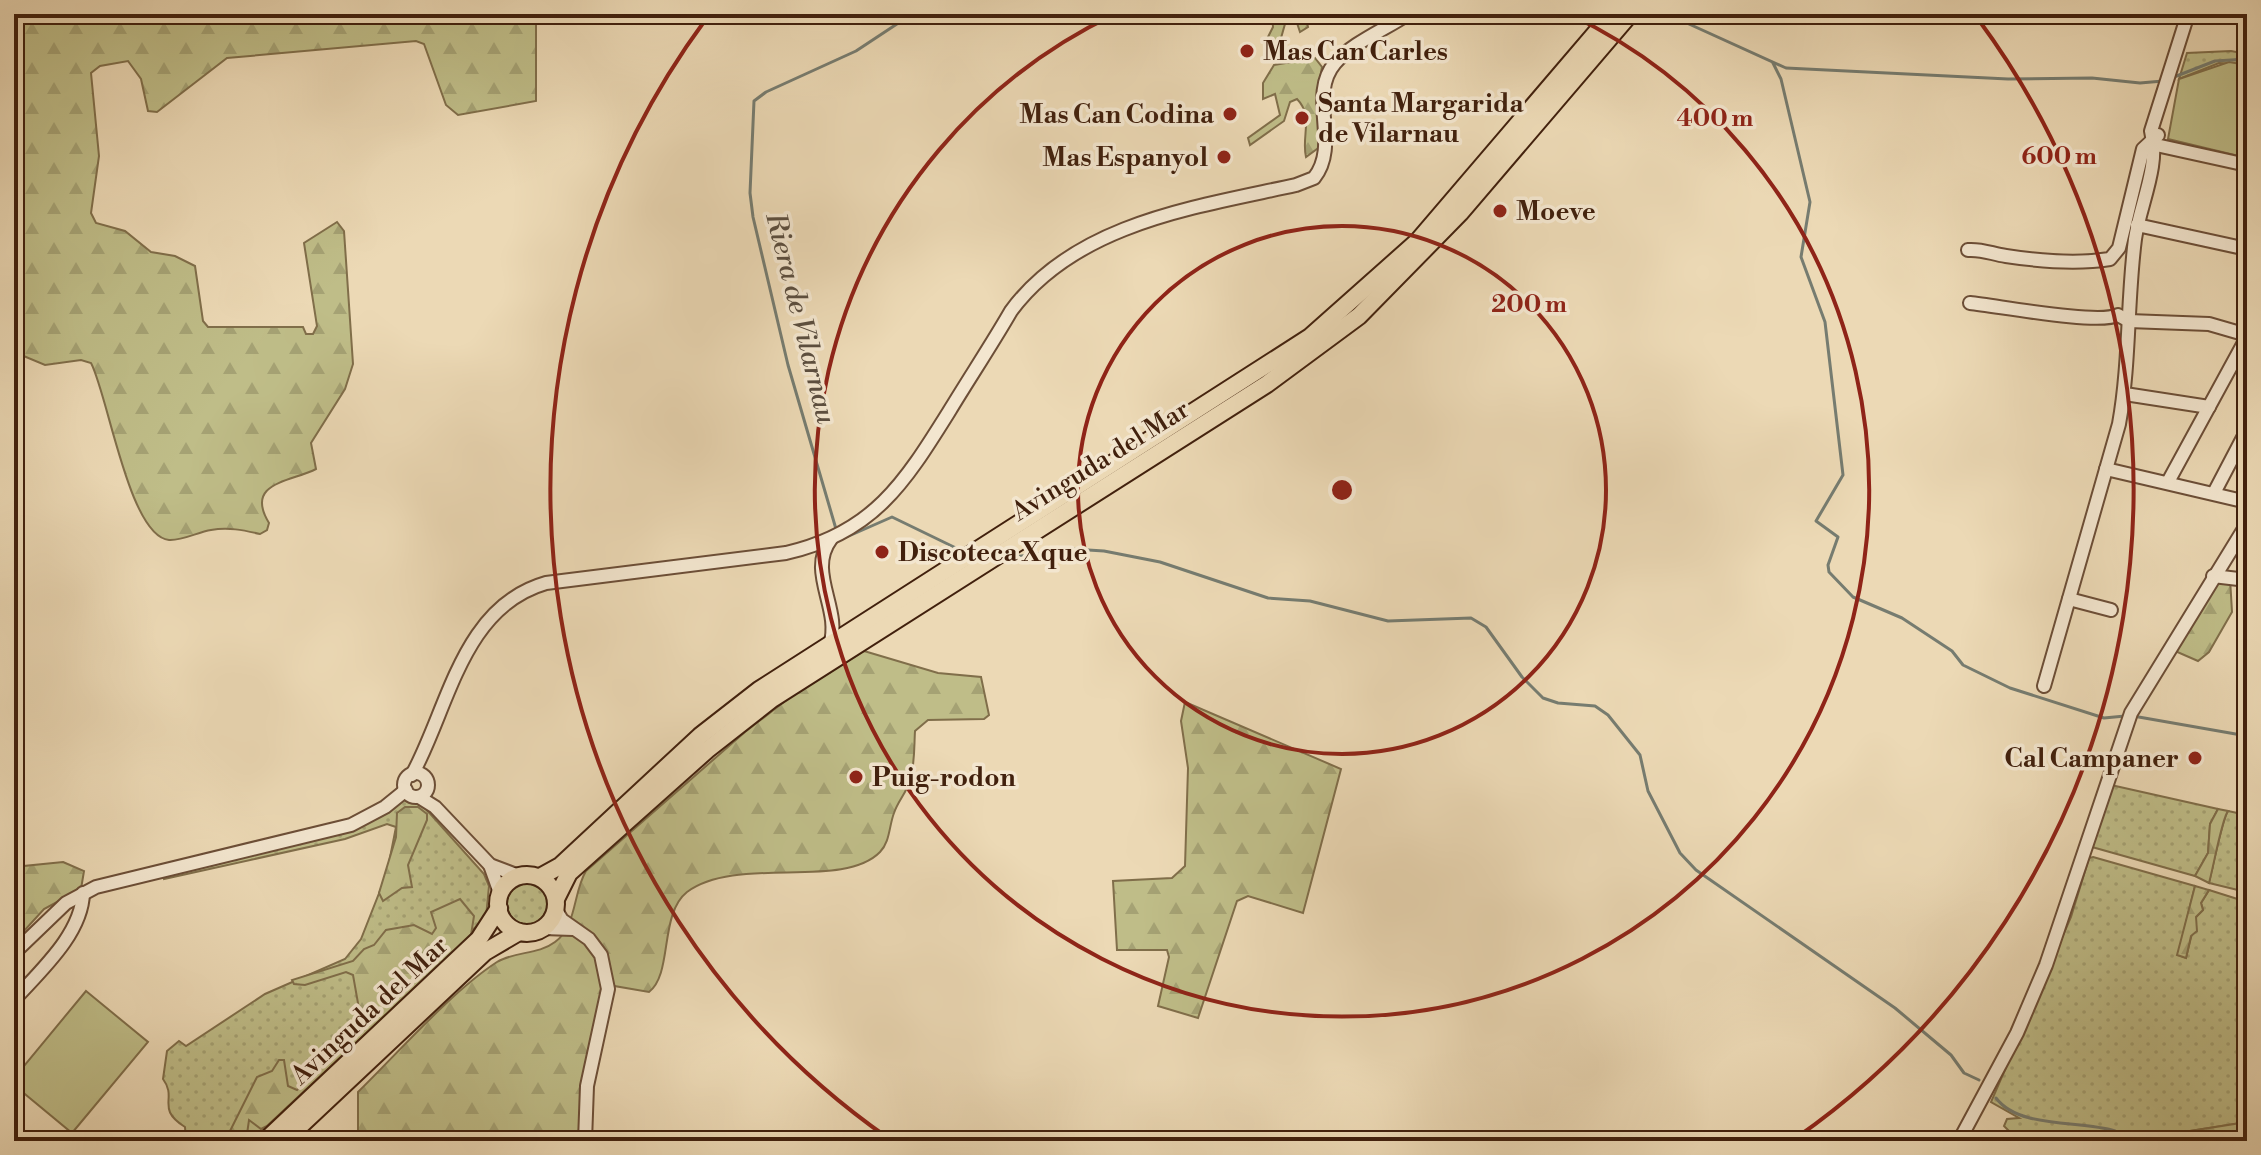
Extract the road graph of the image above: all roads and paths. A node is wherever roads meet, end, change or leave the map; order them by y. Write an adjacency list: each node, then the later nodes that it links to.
1 (1382, 14): 7 (street)
2 (1408, 14): 7 (street)
3 (1612, 14): 33 (main road, Avinguda del Mar)
4 (1630, 14): 44 (main road, Avinguda del Mar)
5 (2188, 14): 8 (street)
6 (2197, 14): 8 (street)
7 (1387, 28): 25 (street)
8 (2170, 76): 9 (street)
9 (2153, 143): 10 (street); 11 (street); 13 (street)
10 (2247, 165)
11 (2137, 225): 12 (street); 15 (street)
12 (2247, 249)
13 (1968, 250)
14 (1970, 303): 15 (street)
15 (2126, 319): 16 (street); 17 (street)
16 (2247, 336): 18 (street)
17 (2125, 394): 18 (street); 20 (street)
18 (2209, 407): 21 (street)
19 (2247, 430): 22 (street)
20 (2106, 469): 21 (street); 30 (street)
21 (2168, 482): 22 (street)
22 (2214, 493): 23 (street)
23 (2247, 502)
24 (2247, 524): 28 (street)
25 (831, 539): 26 (street); 27 (street)
26 (802, 549): 27 (street); 36 (street)
27 (820, 561): 32 (street)
28 (2213, 576): 29 (street); 53 (street)
29 (2247, 580)
30 (2069, 599): 31 (street); 35 (street)
31 (2111, 610)
32 (833, 623): 33 (street); 34 (street)
33 (859, 627): 34 (main road, Avinguda del Mar)
34 (830, 645): 41 (main road, Avinguda del Mar)
35 (2044, 686)
36 (412, 775): 37 (street); 38 (street)
37 (406, 790): 38 (street); 42 (street)
38 (423, 792): 39 (street)
39 (490, 865): 40 (street); 43 (street)
40 (519, 876): 41 (main road); 43 (main road)
41 (540, 877): 44 (main road)
42 (83, 893): 48 (street); 49 (street)
43 (500, 901): 47 (main road); 50 (main road, Avinguda del Mar)
44 (556, 905): 45 (main road); 46 (street)
45 (543, 928): 46 (street); 47 (main road)
46 (573, 929): 52 (street)
47 (519, 932): 51 (main road, Avinguda del Mar)
48 (14, 953)
49 (14, 1000)
50 (265, 1141)
51 (284, 1141)
52 (585, 1141)
53 (1959, 1141)

